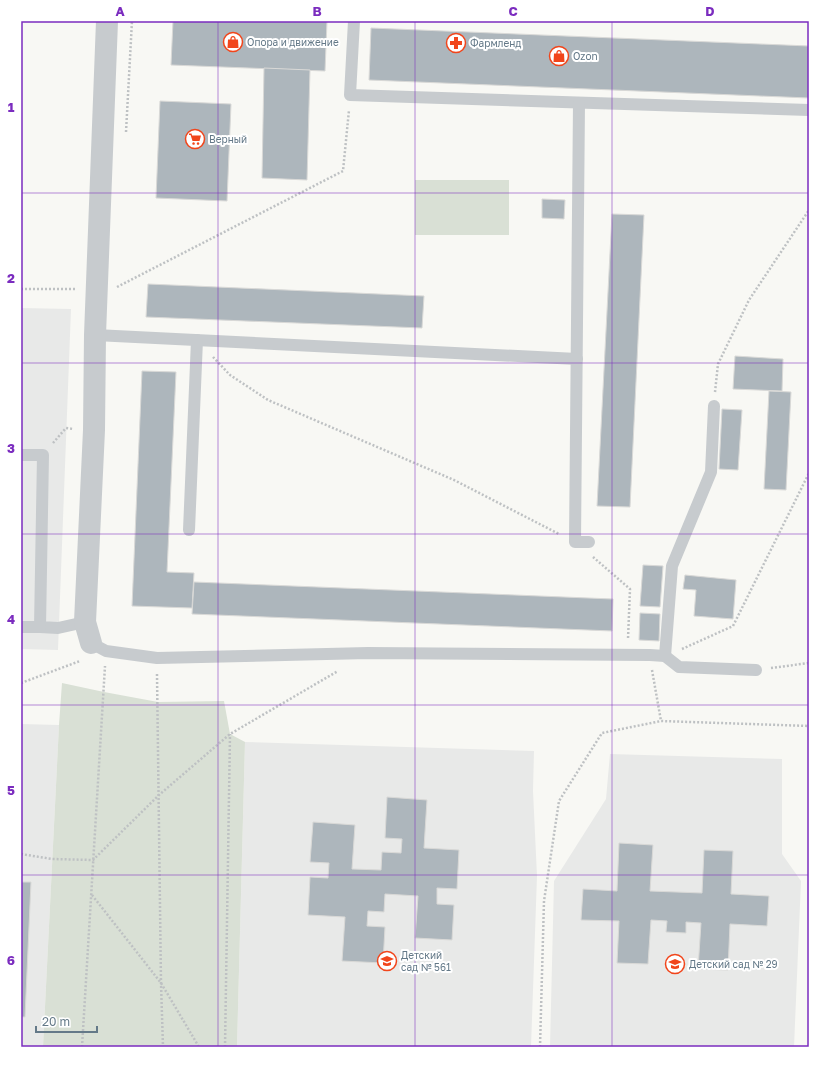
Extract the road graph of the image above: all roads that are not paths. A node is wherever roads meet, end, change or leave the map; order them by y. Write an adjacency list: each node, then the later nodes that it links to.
1 (107, 21): 5 (street)
2 (354, 21): 3 (lane)
3 (579, 103): 4 (lane); 7 (lane)
4 (809, 110)
5 (95, 335): 6 (lane); 12 (street)
6 (197, 340): 7 (lane); 10 (lane)
7 (577, 359): 11 (lane)
8 (714, 406): 16 (lane)
9 (21, 455): 14 (lane)
10 (189, 530)
11 (589, 542)
12 (85, 622): 14 (lane); 15 (street)
13 (21, 627): 14 (lane)
14 (40, 628)
15 (98, 647): 16 (lane)
16 (665, 656): 17 (lane)
17 (756, 670)

